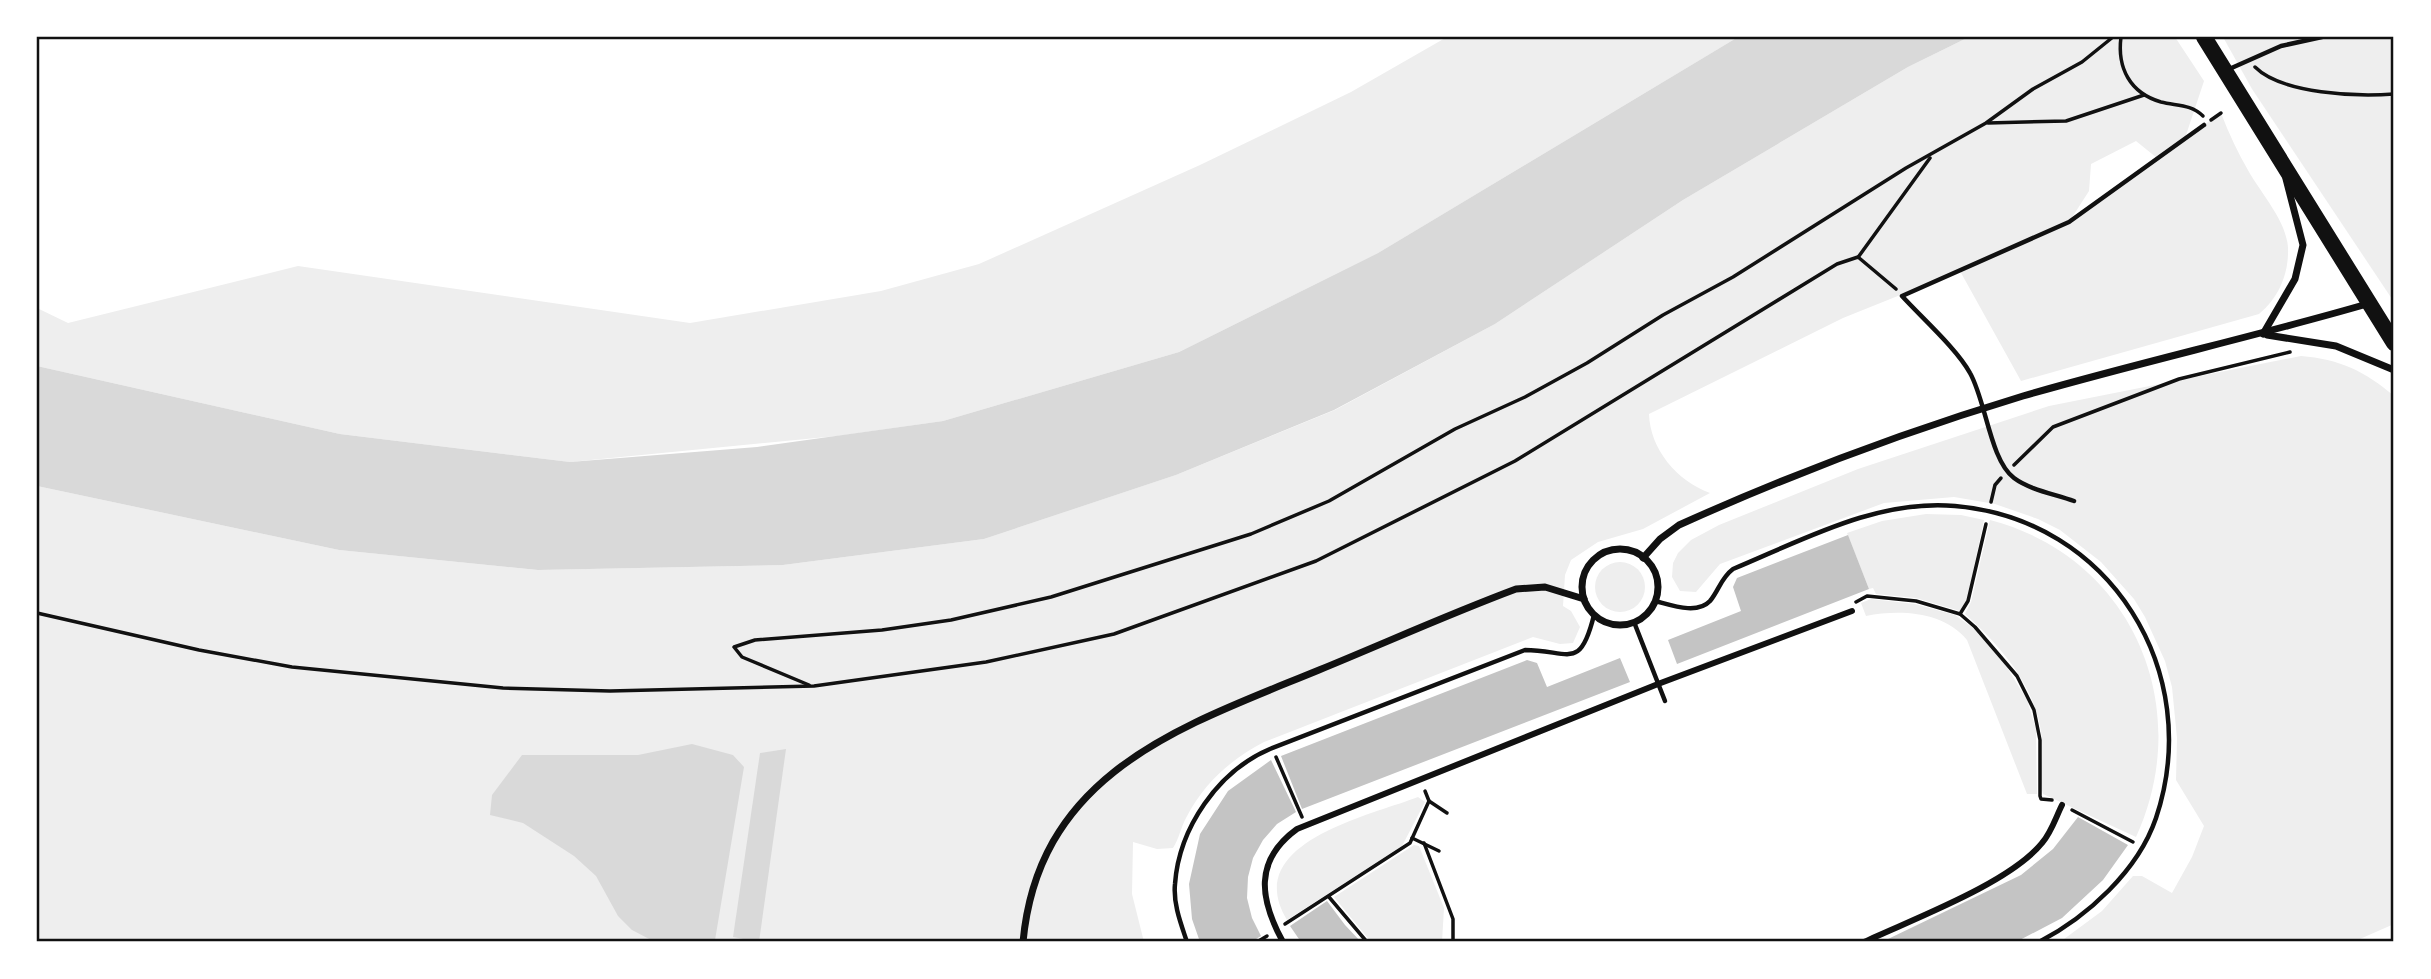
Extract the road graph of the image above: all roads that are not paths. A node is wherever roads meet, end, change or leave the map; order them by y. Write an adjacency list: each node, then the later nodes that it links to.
1 (2204, 37): 3 (main road)
2 (2322, 37): 3 (lane)
3 (2224, 72): 5 (main road)
4 (2204, 125): 10 (lane)
5 (2283, 167): 6 (main road); 7 (street)
6 (2367, 303): 7 (street); 8 (main road)
7 (2263, 334): 9 (street); 10 (street)
8 (2394, 343)
9 (2394, 370)
10 (1985, 408): 11 (lane); 12 (street)
11 (2074, 501)
12 (1643, 558): 13 (street); 14 (street)
13 (1584, 599): 16 (street); 21 (street)
14 (1655, 601): 17 (street); 25 (lane)
15 (1852, 611): 18 (street)
16 (1594, 615): 17 (street); 22 (lane)
17 (1634, 622): 18 (lane)
18 (1658, 684): 19 (lane); 23 (street)
19 (1665, 701)
20 (2062, 805): 24 (street)
21 (1023, 942)
22 (1187, 942)
23 (1283, 942)
24 (1864, 942)
25 (2039, 942)

